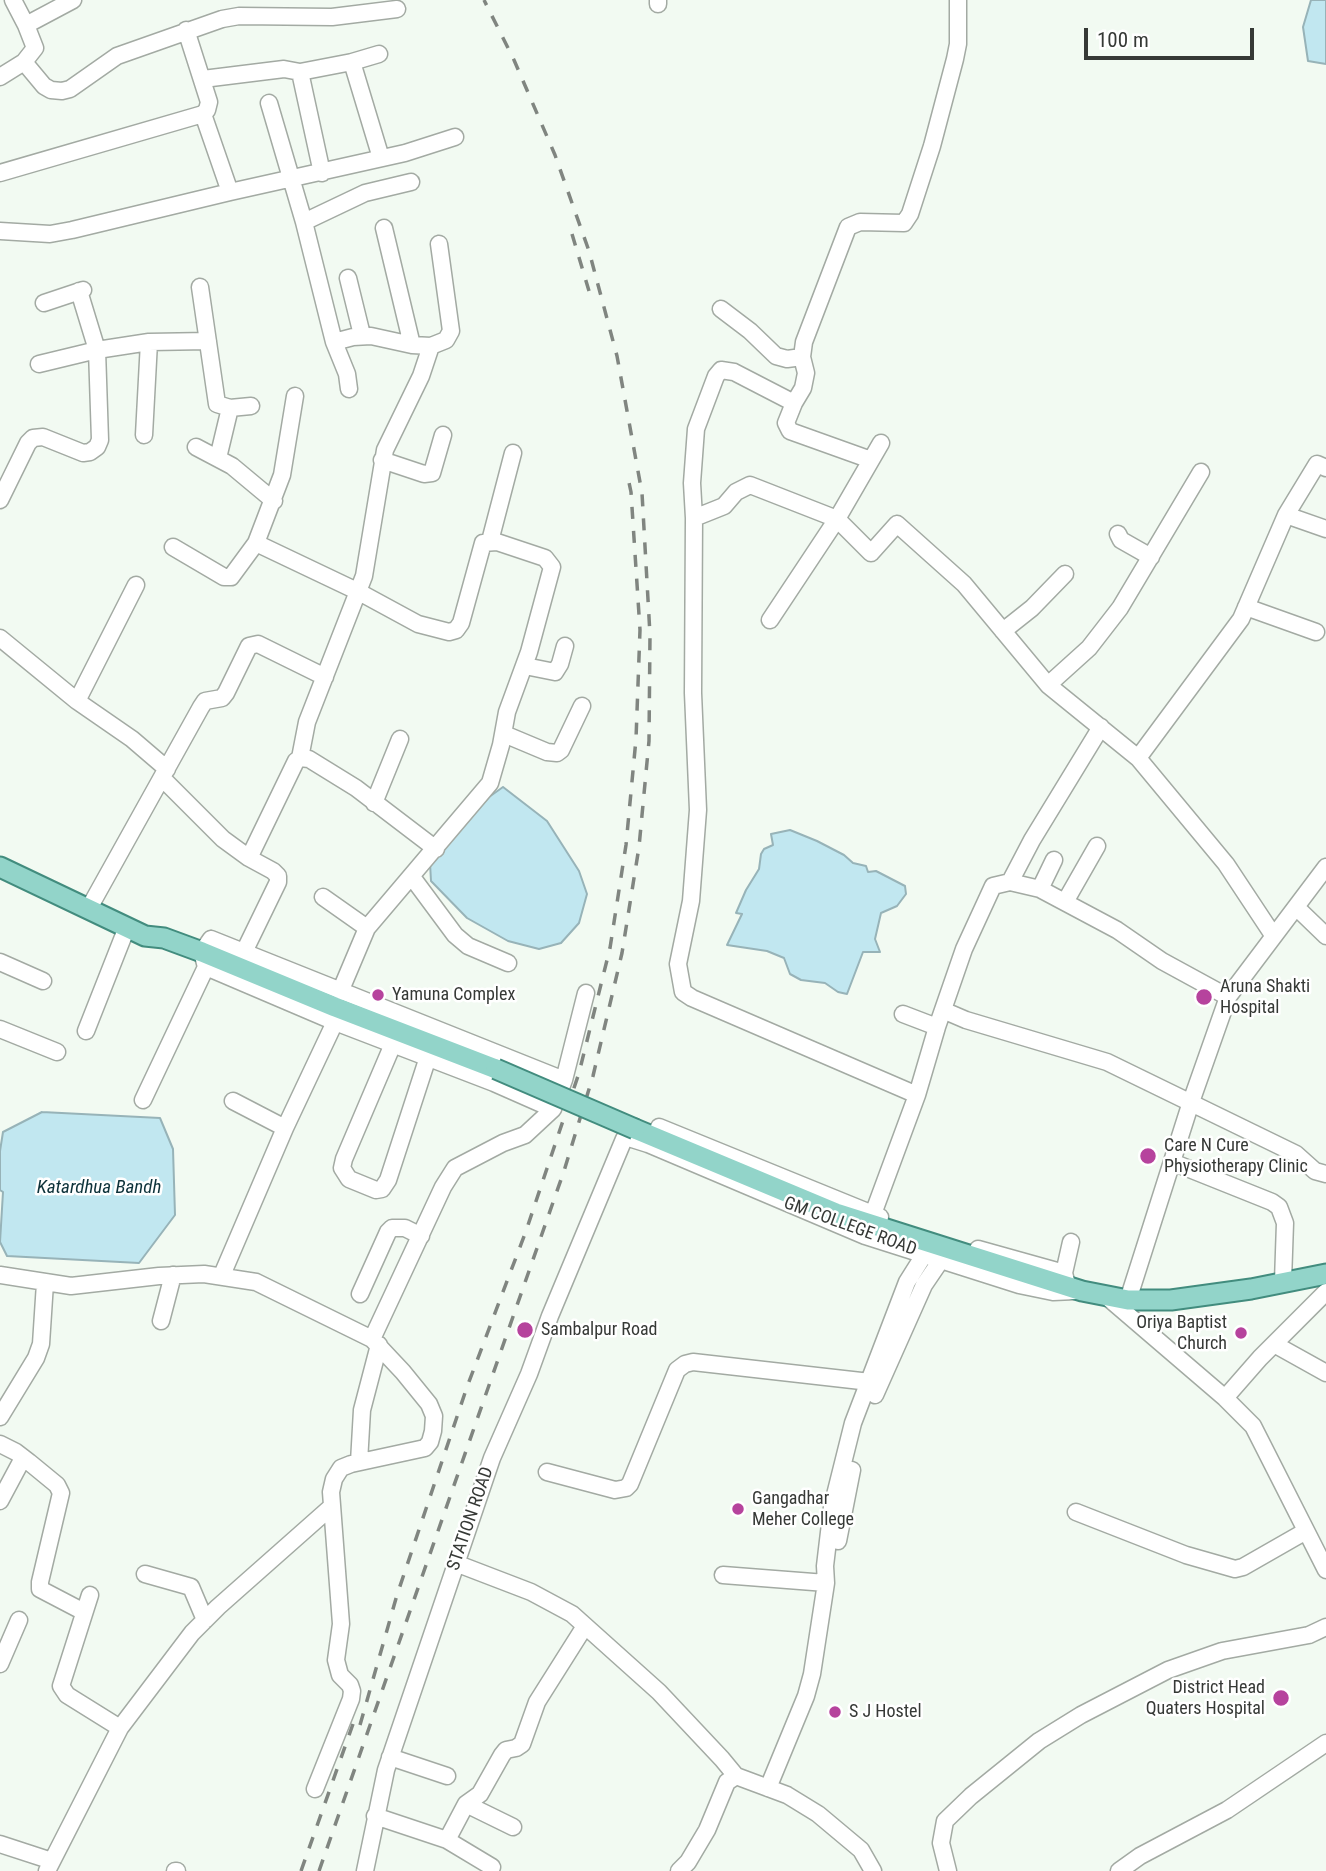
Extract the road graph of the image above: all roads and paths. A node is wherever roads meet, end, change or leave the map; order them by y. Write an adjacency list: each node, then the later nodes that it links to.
1 (13, 0): 5 (street)
2 (74, 0): 5 (street)
3 (958, 0): 37 (street)
4 (397, 9): 6 (street)
5 (26, 25): 8 (street)
6 (186, 30): 8 (street); 12 (street)
7 (379, 54): 9 (street)
8 (24, 62): 11 (street)
9 (352, 62): 10 (street); 16 (street)
10 (300, 72): 12 (street); 18 (street)
11 (0, 77)
12 (202, 79): 14 (street)
13 (269, 103): 19 (street)
14 (203, 114): 17 (street); 21 (street)
15 (455, 137): 16 (street)
16 (382, 158): 18 (street)
17 (0, 173)
18 (322, 173): 19 (street)
19 (291, 179): 21 (street); 22 (street)
20 (411, 182): 22 (street)
21 (230, 192): 24 (street)
22 (304, 222): 33 (street)
23 (384, 228): 34 (street)
24 (0, 231)
25 (439, 244): 35 (street)
26 (348, 278): 30 (street)
27 (200, 287): 31 (street)
28 (44, 303): 36 (street)
29 (722, 309): 37 (street)
30 (362, 335): 33 (street); 34 (street)
31 (208, 341): 32 (street); 43 (street)
32 (149, 342): 36 (street); 44 (street)
33 (334, 342): 39 (street)
34 (412, 345): 35 (street)
35 (431, 346): 50 (street)
36 (97, 350): 38 (street); 54 (street)
37 (802, 357): 41 (street)
38 (39, 364)
39 (349, 389)
40 (295, 396): 55 (street)
41 (794, 403): 51 (street); 57 (street)
42 (251, 406): 43 (street)
43 (230, 408): 49 (street)
44 (144, 435)
45 (443, 435): 50 (street)
46 (881, 443): 51 (street)
47 (196, 447): 49 (street)
48 (513, 453): 61 (street)
49 (218, 458): 55 (street)
50 (382, 460): 67 (street)
51 (871, 460): 58 (street)
52 (1326, 468): 56 (street)
53 (1201, 472): 64 (street)
54 (0, 500)
55 (274, 500): 62 (street)
56 (1286, 515): 59 (street); 68 (street)
57 (694, 518): 58 (street); 123 (street)
58 (838, 519): 69 (street); 70 (street)
59 (1326, 529)
60 (1118, 534): 64 (street)
61 (491, 541): 67 (street); 74 (street)
62 (256, 543): 63 (street); 67 (street)
63 (173, 547)
64 (1151, 557): 76 (street)
65 (1065, 574): 70 (street)
66 (136, 585): 77 (street)
67 (359, 592): 75 (street)
68 (1246, 607): 71 (street); 83 (street)
69 (770, 620)
70 (1003, 631): 76 (street)
71 (1316, 632)
72 (0, 638): 77 (street)
73 (565, 646): 74 (street)
74 (525, 666): 80 (street)
75 (325, 677): 82 (street); 84 (street)
76 (1048, 685): 79 (street)
77 (77, 701): 84 (street)
78 (582, 706): 80 (street)
79 (1101, 727): 83 (street); 94 (street)
80 (504, 734): 87 (street)
81 (400, 739): 85 (street)
82 (300, 758): 85 (street); 89 (street)
83 (1138, 758): 102 (street)
84 (164, 774): 89 (street); 97 (street)
85 (374, 803): 87 (street)
86 (1097, 846): 98 (street)
87 (436, 849): 93 (street)
88 (0, 855): 97 (main road)
89 (248, 858): 105 (street)
90 (1054, 860): 95 (street)
91 (0, 867): 100 (main road)
92 (1326, 867): 99 (street)
93 (412, 877): 101 (street); 108 (street)
94 (1010, 882): 95 (street); 113 (street)
95 (1040, 889): 98 (street)
96 (323, 897): 101 (street)
97 (93, 901): 104 (main road)
98 (1065, 902): 112 (street)
99 (1296, 907): 102 (street); 103 (street)
100 (127, 927): 104 (main road); 118 (street)
101 (367, 928): 110 (street)
102 (1273, 935): 112 (street)
103 (1326, 936)
104 (164, 938): 106 (main road)
105 (244, 952): 106 (street); 110 (street)
106 (210, 960): 115 (street); 124 (street); 144 (main road, bridge)
107 (0, 962): 109 (street)
108 (508, 963)
109 (43, 981)
110 (340, 992): 122 (street)
111 (586, 993): 122 (street)
112 (1228, 997): 126 (street)
113 (945, 1011): 116 (street); 126 (street)
114 (902, 1014): 116 (street)
115 (335, 1022): 119 (street); 129 (street)
116 (937, 1027): 123 (street)
117 (0, 1029): 120 (street)
118 (86, 1031)
119 (393, 1044): 121 (street); 121 (street)
120 (57, 1052)
121 (428, 1057): 127 (street)
122 (564, 1080): 127 (street)
123 (917, 1095): 133 (street)
124 (143, 1100)
125 (233, 1101): 129 (street)
126 (1191, 1102): 131 (street); 132 (street)
127 (553, 1109): 134 (street)
128 (659, 1127): 133 (street)
129 (285, 1128): 141 (street)
130 (624, 1139): 136 (street, GM COLLEGE ROAD); 164 (street, STATION ROAD)
131 (1172, 1162): 142 (street); 148 (street)
132 (1326, 1174)
133 (873, 1214): 144 (street)
134 (421, 1236): 146 (street); 150 (street)
135 (1071, 1242): 144 (street)
136 (924, 1255): 137 (street, GM COLLEGE ROAD); 153 (street)
137 (941, 1260): 144 (street, GM COLLEGE ROAD); 168 (street)
138 (1326, 1274): 142 (main road)
139 (0, 1275): 143 (street)
140 (173, 1275): 141 (street); 143 (street); 149 (street)
141 (222, 1275): 150 (street)
142 (1283, 1281): 148 (main road)
143 (45, 1283): 155 (street)
144 (1069, 1283): 147 (main road)
145 (1326, 1292): 151 (street)
146 (360, 1294)
147 (1106, 1296): 148 (main road); 154 (street)
148 (1128, 1300)
149 (162, 1321)
150 (375, 1342): 158 (street); 158 (street)
151 (1274, 1344): 152 (street); 154 (street)
152 (1326, 1373)
153 (870, 1382): 159 (street); 168 (street)
154 (1225, 1398): 163 (street)
155 (0, 1416)
156 (0, 1444): 157 (street)
157 (23, 1458): 160 (street); 170 (street)
158 (359, 1462): 161 (street)
159 (547, 1472)
160 (0, 1501)
161 (331, 1507): 172 (street); 182 (street)
162 (1076, 1512): 163 (street)
163 (1306, 1531): 165 (street)
164 (458, 1564): 173 (street); 178 (street, STATION ROAD)
165 (1326, 1570)
166 (145, 1574): 172 (street)
167 (723, 1575): 168 (street)
168 (825, 1583): 181 (street)
169 (90, 1595): 170 (street)
170 (84, 1612): 176 (street)
171 (19, 1620): 175 (street)
172 (205, 1620): 176 (street)
173 (585, 1626): 180 (street); 183 (street)
174 (1326, 1627): 193 (street)
175 (0, 1664)
176 (120, 1728): 188 (street)
177 (1326, 1743): 194 (street)
178 (390, 1757): 179 (street); 184 (street, STATION ROAD)
179 (447, 1776)
180 (736, 1776): 181 (street); 191 (street)
181 (768, 1788): 192 (street)
182 (315, 1789)
183 (466, 1804): 185 (street); 186 (street)
184 (375, 1816): 186 (street); 190 (street, STATION ROAD)
185 (513, 1827)
186 (447, 1840): 189 (street)
187 (0, 1844): 188 (street)
188 (49, 1866)
189 (492, 1867)
190 (365, 1871)
191 (679, 1871)
192 (873, 1871)
193 (948, 1871)
194 (1119, 1871)

